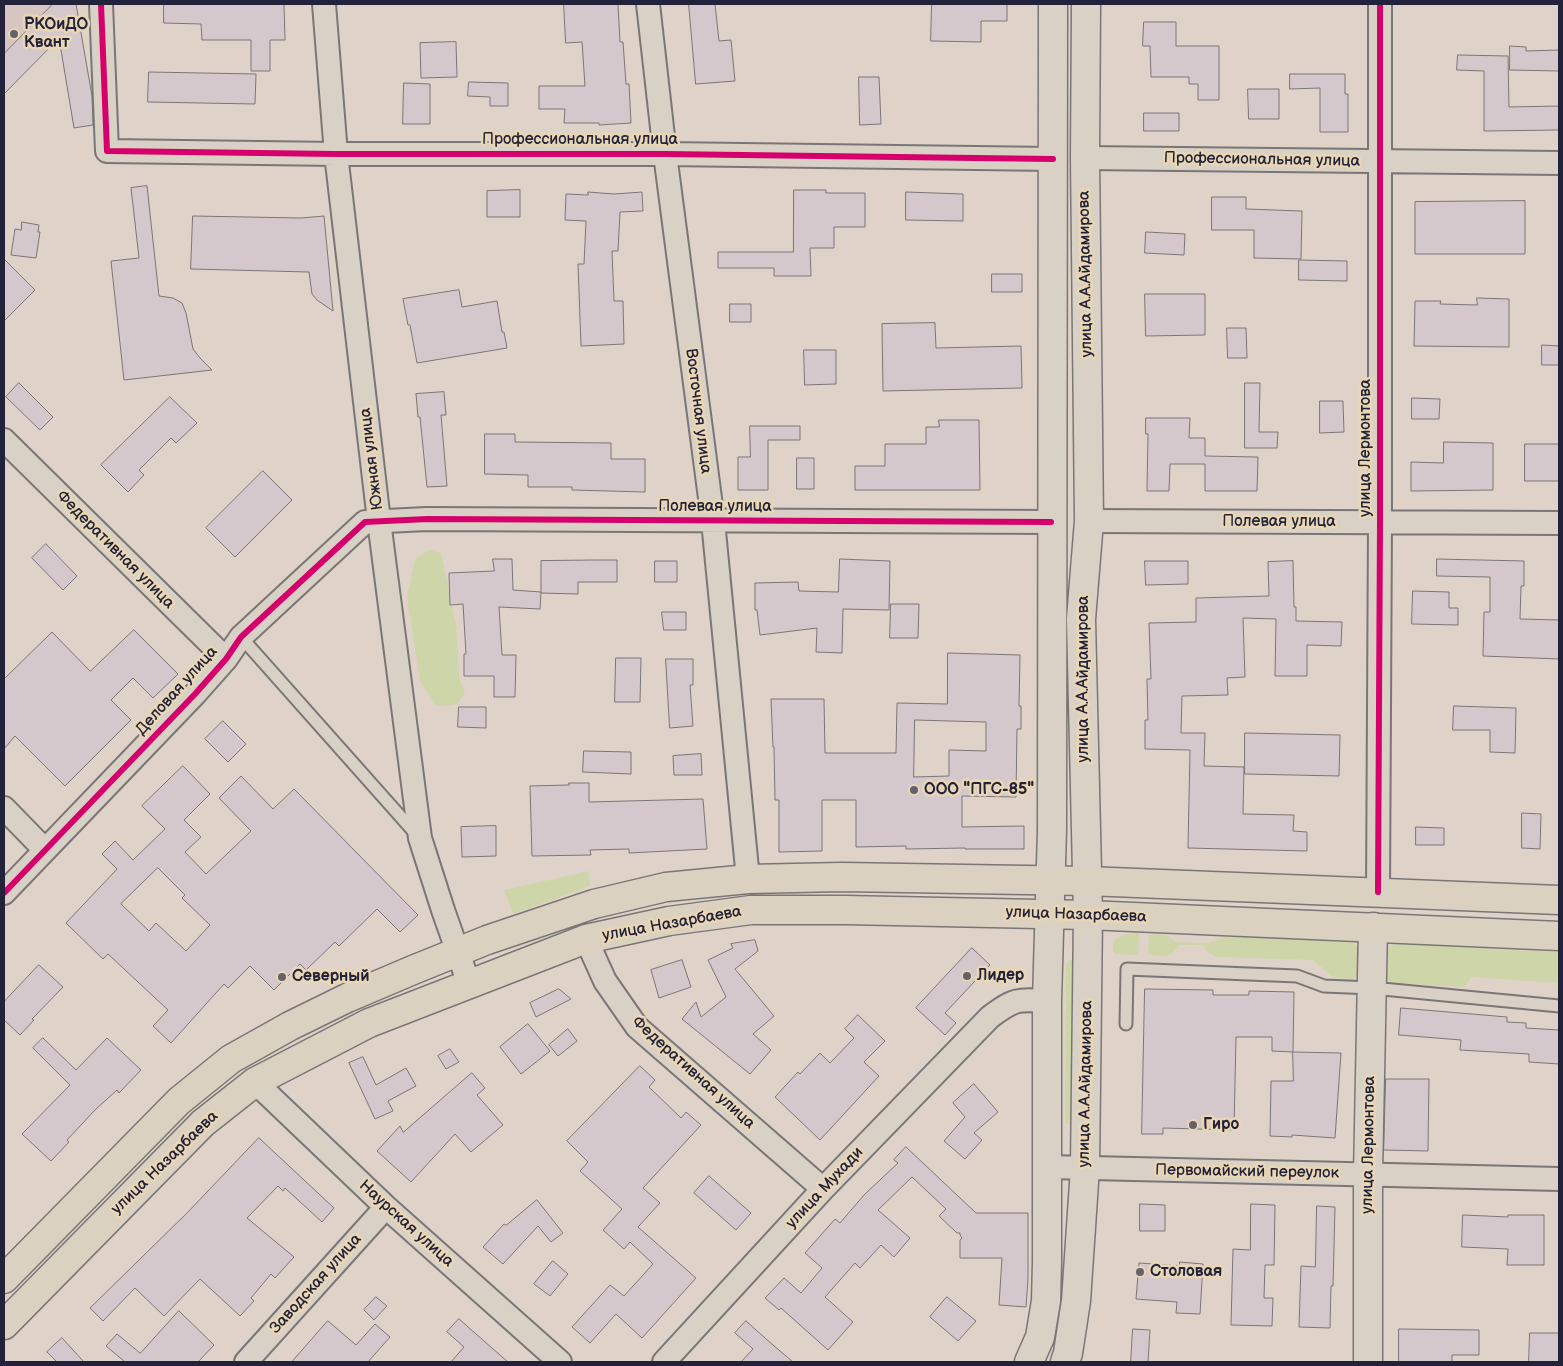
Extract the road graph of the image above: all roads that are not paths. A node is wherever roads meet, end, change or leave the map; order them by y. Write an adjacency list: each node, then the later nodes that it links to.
1 (101, 4): 7 (street, Профессиональная улица)
2 (324, 4): 7 (street, Южная улица)
3 (648, 4): 8 (street, Восточная улица)
4 (1053, 4): 10 (main road, улица А.А.Айдамирова)
5 (1086, 4): 9 (main road, улица А.А.Айдамирова)
6 (1380, 4): 11 (street, улица Лермонтова)
7 (336, 154): 8 (street, Профессиональная улица); 15 (street, Южная улица)
8 (665, 154): 10 (street, Профессиональная улица); 14 (street, Восточная улица)
9 (1085, 158): 11 (street, Профессиональная улица); 16 (main road, улица А.А.Айдамирова)
10 (1052, 159): 17 (main road, улица А.А.Айдамирова)
11 (1380, 161): 12 (street, Профессиональная улица); 18 (street, улица Лермонтова)
12 (1559, 163)
13 (4, 440): 23 (street, Федеративная улица)
14 (713, 520): 15 (street, Полевая улица); 17 (street, Полевая улица); 27 (street, Восточная улица)
15 (379, 521): 22 (street, Деловая улица); 25 (street, Южная улица)
16 (1089, 521): 18 (street, Полевая улица); 21 (main road, улица А.А.Айдамирова)
17 (1052, 522): 20 (main road, улица А.А.Айдамирова)
18 (1380, 522): 19 (street, Полевая улица); 30 (street, улица Лермонтова)
19 (1559, 523)
20 (1052, 618): 21 (main road); 28 (main road, улица А.А.Айдамирова)
21 (1081, 619): 29 (main road, улица А.А.Айдамирова)
22 (241, 637): 23 (street, Деловая улица); 25 (lane)
23 (226, 659): 26 (street, Деловая улица)
24 (4, 808): 26 (street)
25 (420, 838): 38 (street, Южная улица)
26 (45, 850): 31 (street, Деловая улица)
27 (748, 879): 28 (main road, улица Назарбаева); 38 (main road, улица Назарбаева)
28 (1050, 880): 29 (main road, улица Назарбаева); 33 (main road, улица А.А.Айдамирова)
29 (1087, 881): 30 (main road, улица Назарбаева); 34 (main road, улица А.А.Айдамирова)
30 (1378, 892): 32 (main road, улица Назарбаева)
31 (4, 893)
32 (1559, 900)
33 (1049, 914): 34 (main road, улица Назарбаева); 37 (main road, улица Назарбаева); 41 (main road, улица А.А.Айдамирова)
34 (1088, 915): 35 (main road, улица Назарбаева); 46 (main road, улица А.А.Айдамирова)
35 (1372, 928): 36 (main road, улица Назарбаева); 40 (main road, улица Лермонтова)
36 (1559, 936)
37 (586, 939): 39 (main road, улица Назарбаева); 49 (street, Федеративная улица)
38 (457, 952): 39 (street, Южная улица); 51 (main road, улица Назарбаева)
39 (469, 984): 44 (main road, улица Назарбаева)
40 (1372, 988): 42 (lane); 43 (lane); 47 (main road, улица Лермонтова)
41 (1047, 1001): 45 (main road, улица А.А.Айдамирова); 49 (street, улица Мухади)
42 (1559, 1006)
43 (1126, 1024)
44 (255, 1082): 50 (street, Наурская улица); 52 (main road, улица Назарбаева)
45 (1048, 1167): 46 (street, Первомайский переулок); 57 (main road, улица А.А.Айдамирова)
46 (1085, 1168): 47 (street, Первомайский переулок); 53 (main road, улица А.А.Айдамирова)
47 (1368, 1175): 48 (street, Первомайский переулок); 58 (main road, улица Лермонтова)
48 (1559, 1179)
49 (823, 1189): 56 (street, улица Мухади)
50 (386, 1207): 54 (street, Заводская улица); 55 (street, Наурская улица)
51 (4, 1279)
52 (4, 1325)
53 (1067, 1358)
54 (246, 1362)
55 (560, 1362)
56 (664, 1362)
57 (1028, 1362)
58 (1368, 1362)

